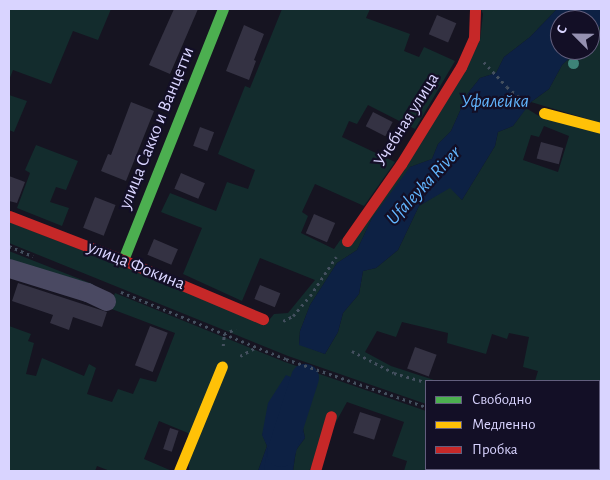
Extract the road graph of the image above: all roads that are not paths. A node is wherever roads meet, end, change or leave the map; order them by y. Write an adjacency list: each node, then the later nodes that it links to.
1 (223, 9): 7 (street, улица Сакко и Ванцетти)
2 (475, 9): 6 (street, Учебная улица)
3 (544, 113): 4 (street)
4 (601, 128)
5 (9, 216): 7 (street, улица Фокина)
6 (347, 241)
7 (123, 260): 10 (street, улица Фокина)
8 (9, 268): 9 (street)
9 (111, 295)
10 (263, 319)
11 (222, 366): 13 (street)
12 (331, 416): 14 (street)
13 (179, 471)
14 (315, 471)

